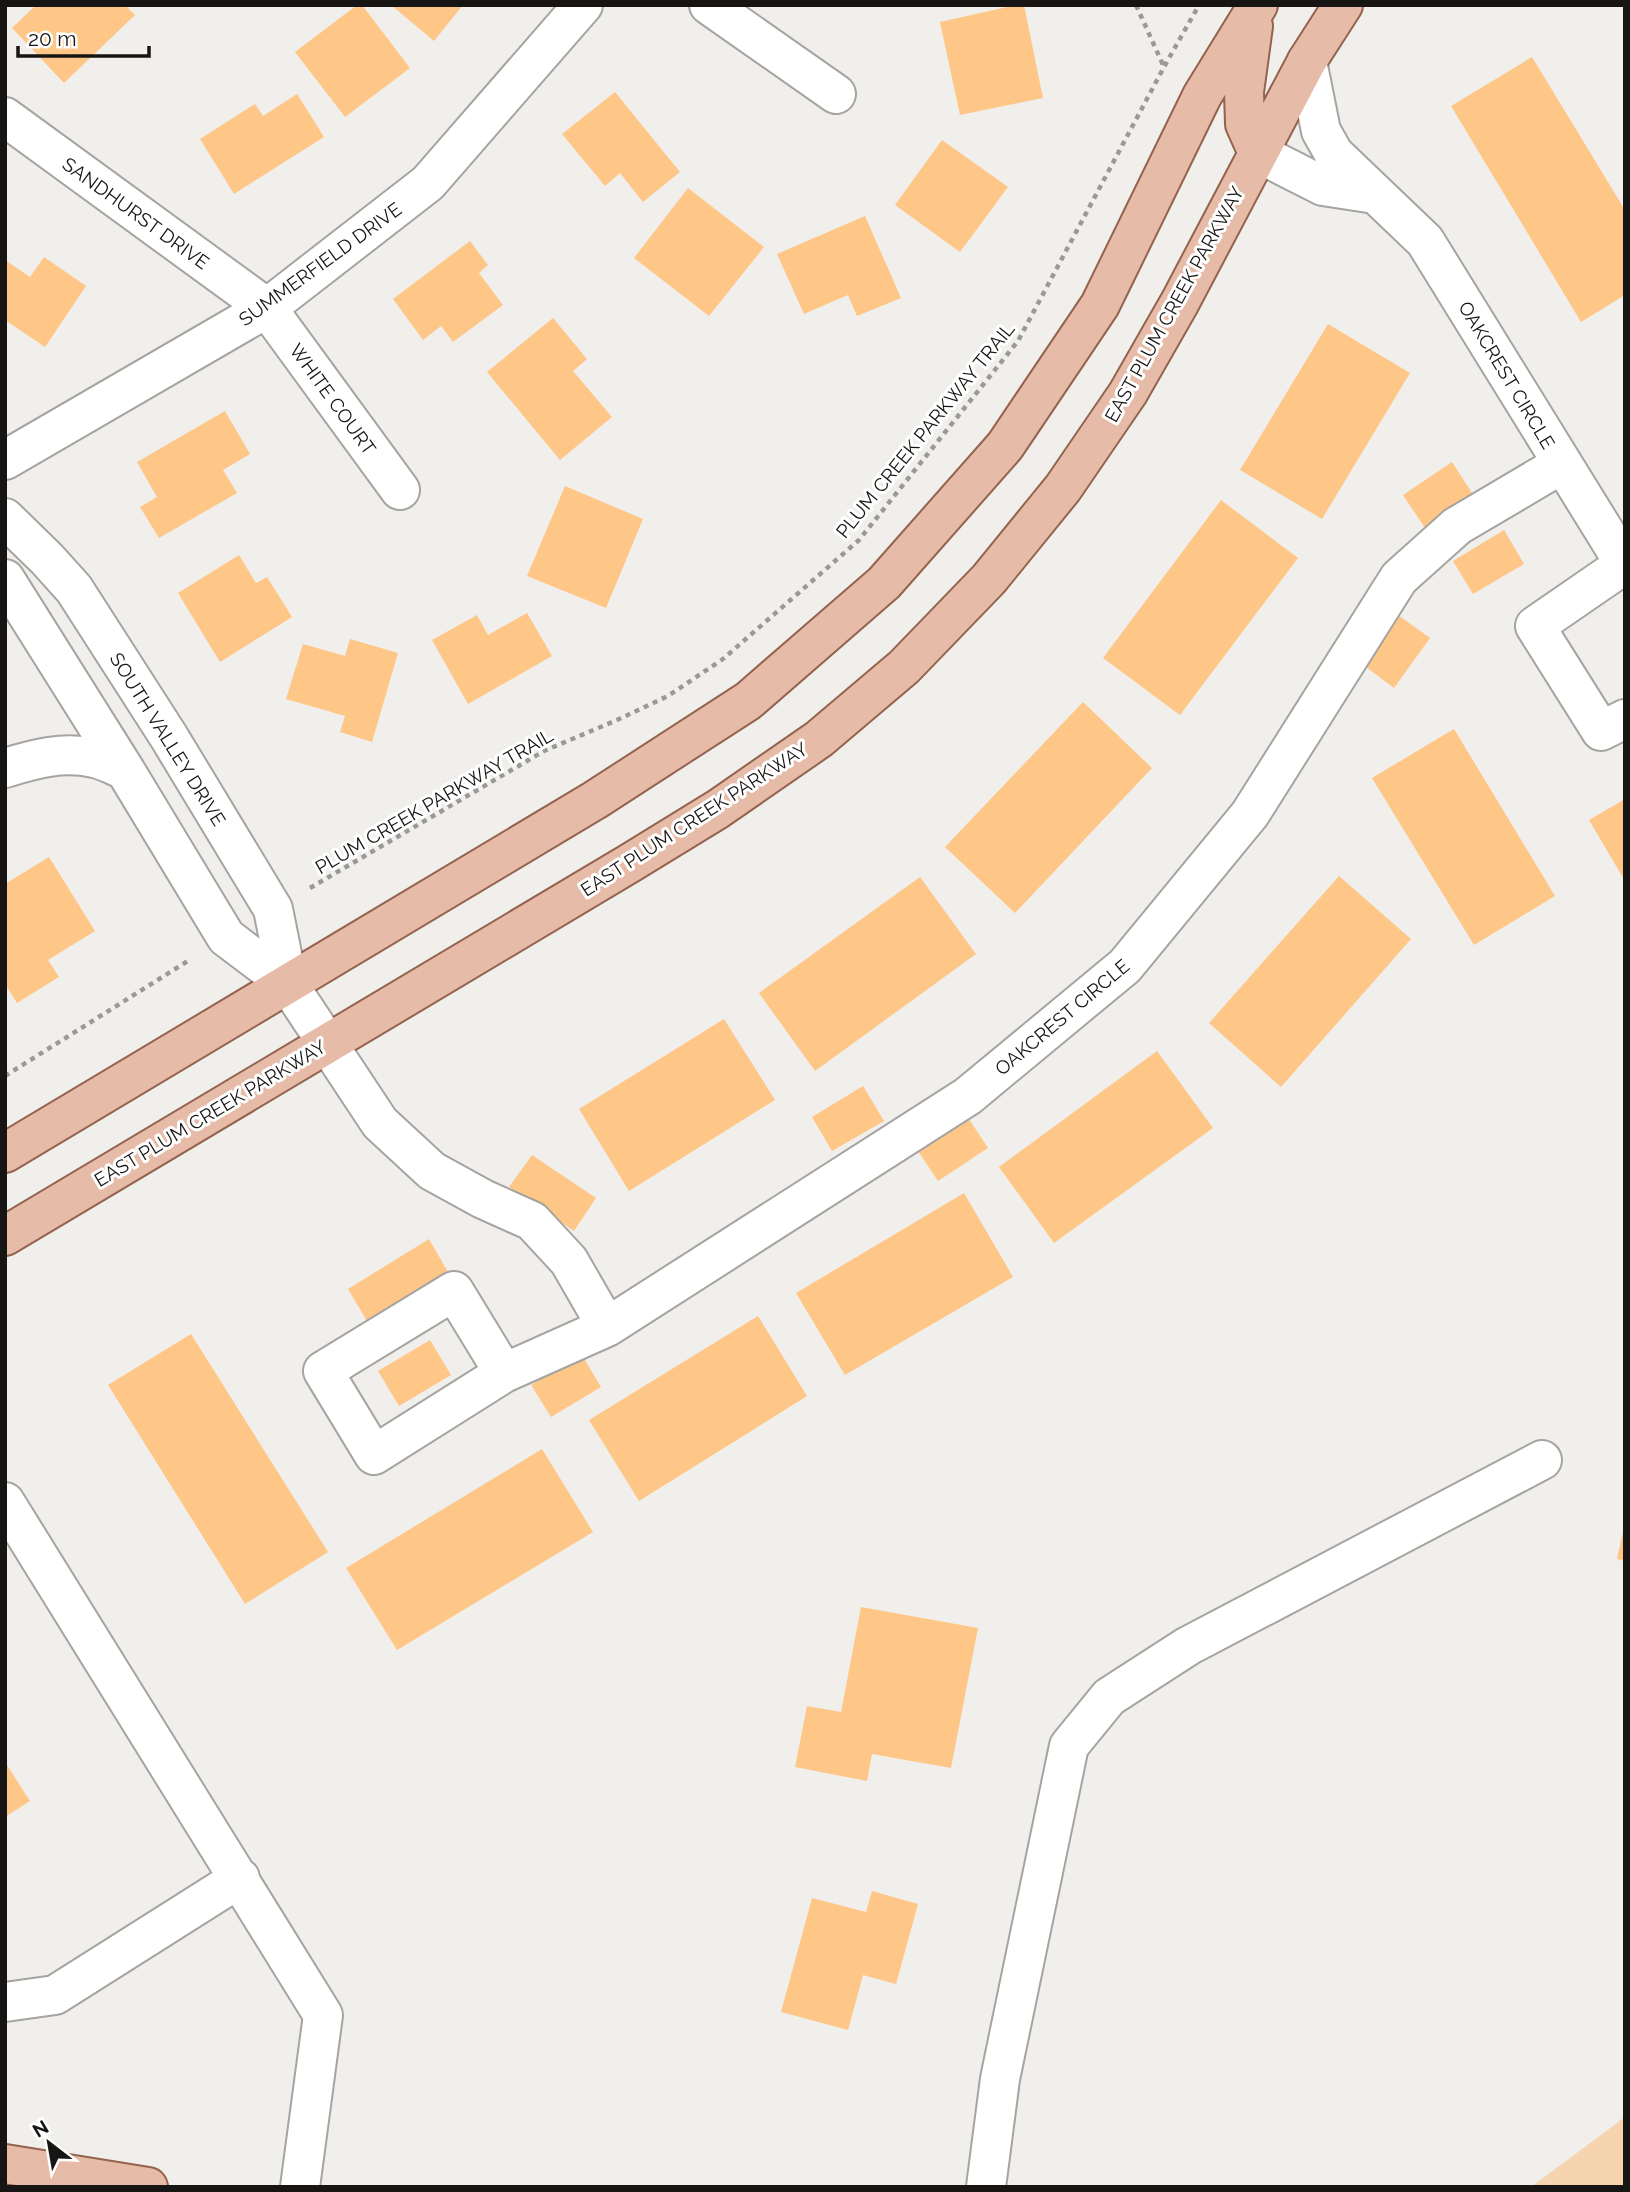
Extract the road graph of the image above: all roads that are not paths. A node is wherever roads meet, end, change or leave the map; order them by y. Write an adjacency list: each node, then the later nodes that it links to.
1 (583, 5): 10 (street, SUMMERFIELD DRIVE)
2 (709, 5): 6 (street)
3 (1343, 5): 5 (main road, EAST PLUM CREEK PARKWAY)
4 (1257, 8): 8 (main road); 20 (main road)
5 (1307, 61): 8 (main road, EAST PLUM CREEK PARKWAY); 9 (street, OAKCREST CIRCLE)
6 (836, 94)
7 (5, 117): 10 (street, SANDHURST DRIVE)
8 (1258, 153): 9 (street); 21 (main road, EAST PLUM CREEK PARKWAY)
9 (1375, 194): 12 (street, OAKCREST CIRCLE)
10 (267, 307): 11 (street, SUMMERFIELD DRIVE); 13 (street, WHITE COURT)
11 (5, 460)
12 (1562, 464): 15 (street); 24 (street, OAKCREST CIRCLE)
13 (400, 491)
14 (5, 518): 20 (street, SOUTH VALLEY DRIVE)
15 (1625, 564): 17 (street)
16 (5, 579): 19 (street, SOUTH VALLEY DRIVE)
17 (1625, 719)
18 (5, 768): 19 (street)
19 (125, 770): 20 (street, SOUTH VALLEY DRIVE)
20 (288, 984): 21 (street, SOUTH VALLEY DRIVE); 22 (main road)
21 (327, 1043): 23 (main road, EAST PLUM CREEK PARKWAY); 24 (street)
22 (5, 1153)
23 (5, 1236)
24 (607, 1326): 25 (street, OAKCREST CIRCLE)
25 (504, 1373): 25 (street, OAKCREST CIRCLE)
26 (1542, 1460): 33 (street)
27 (5, 1502): 28 (street)
28 (240, 1878): 29 (street); 32 (street)
29 (5, 2002)
30 (5, 2164): 31 (main road)
31 (148, 2187)
32 (300, 2187)
33 (986, 2187)

